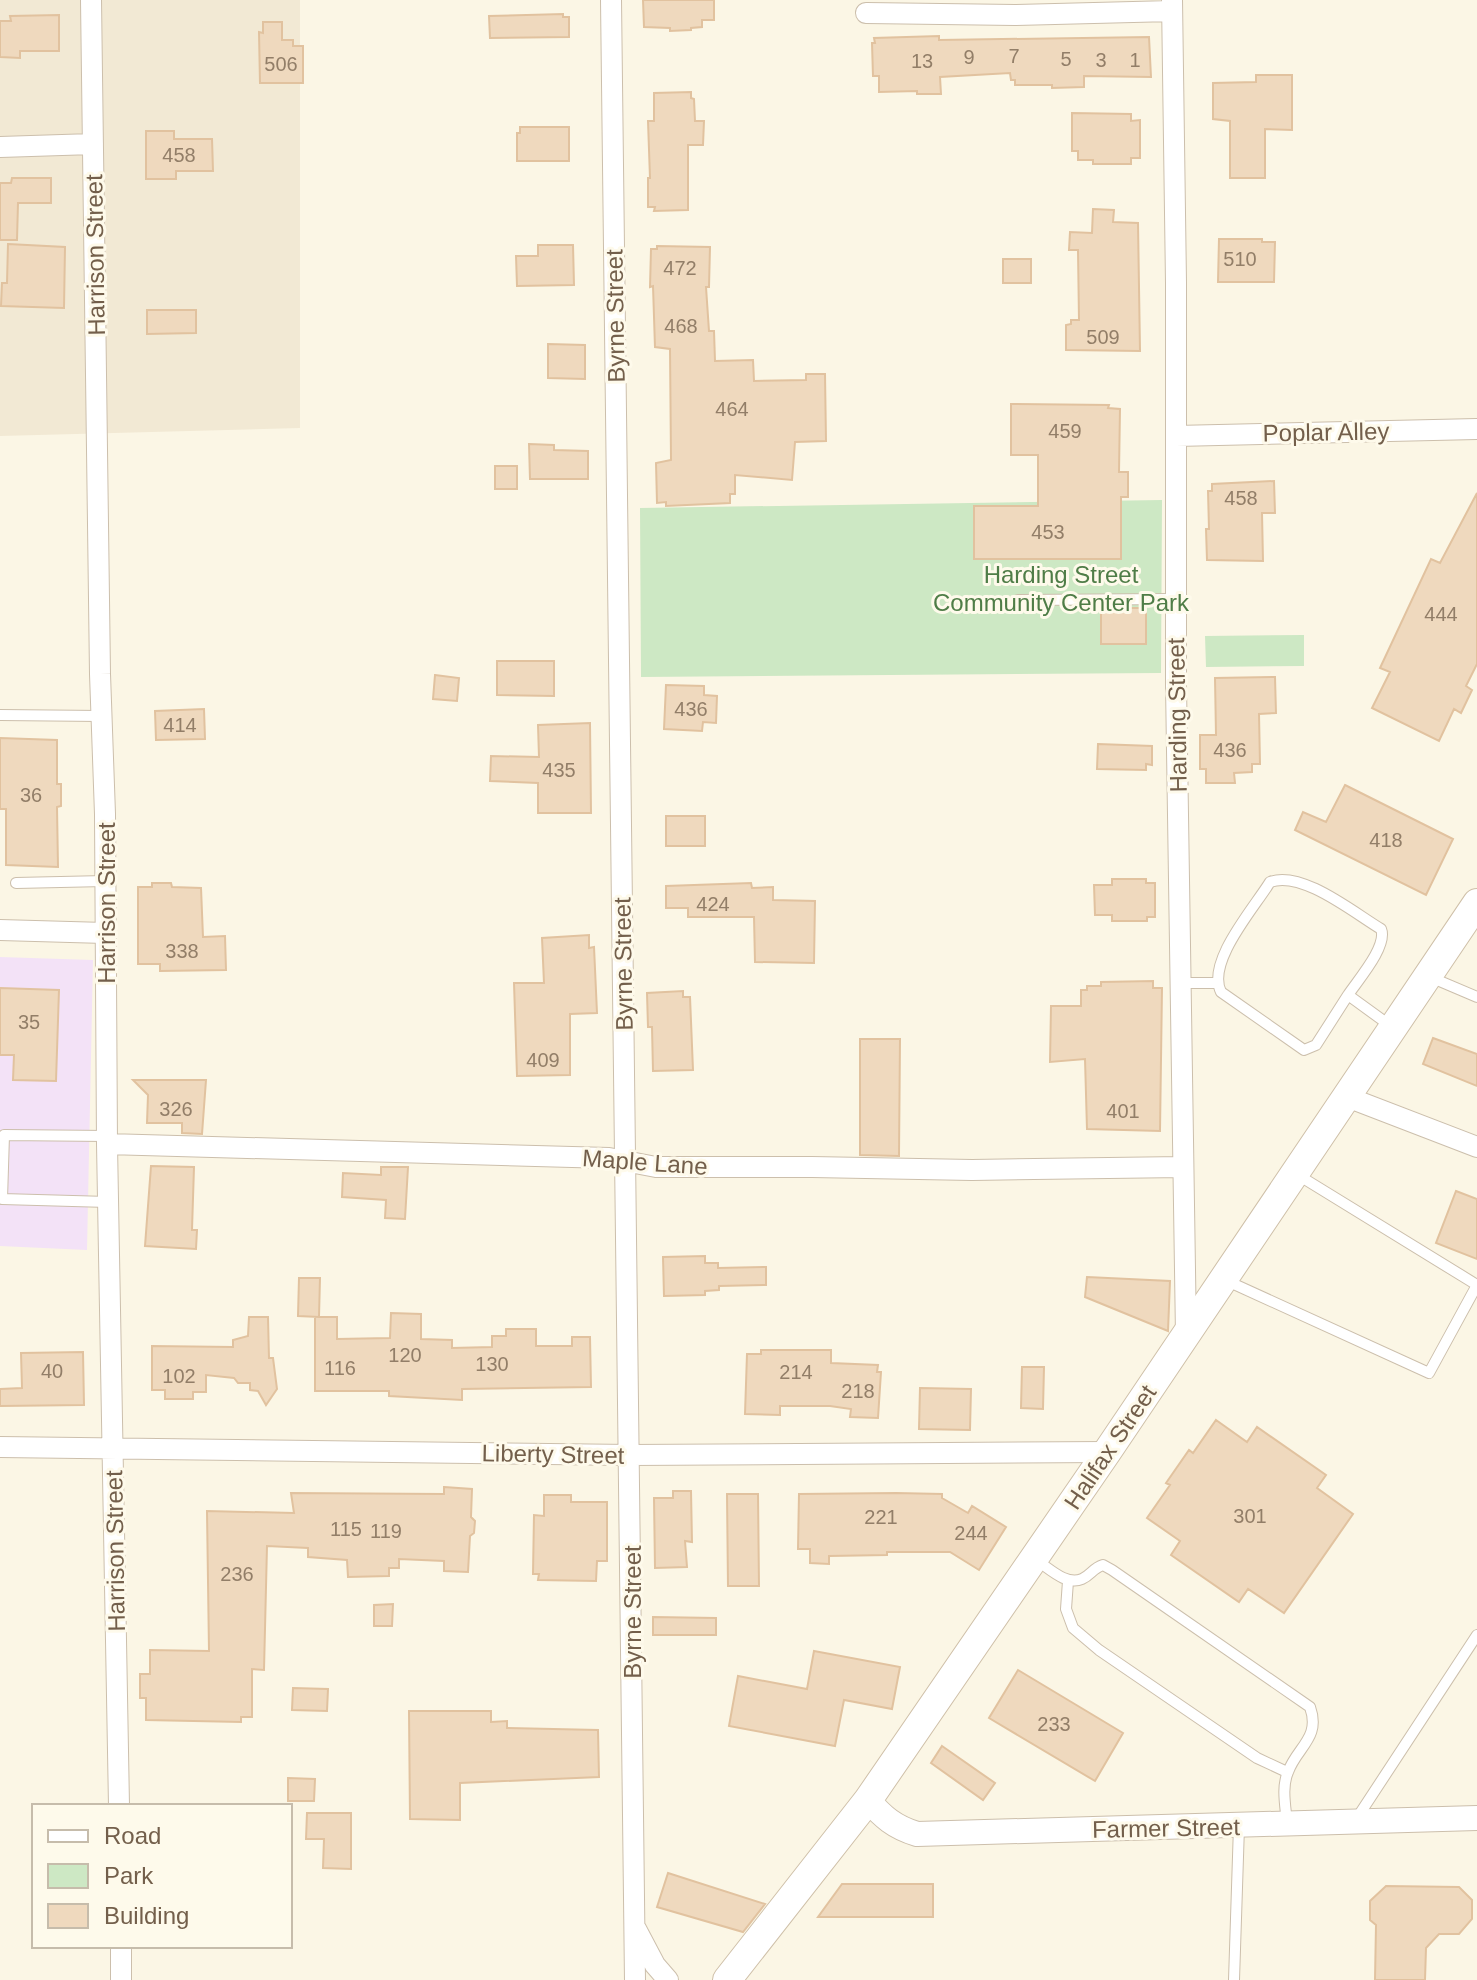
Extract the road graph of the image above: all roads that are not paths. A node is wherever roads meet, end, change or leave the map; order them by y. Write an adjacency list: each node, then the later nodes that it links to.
1 (91, 0): 5 (street, Harrison Street)
2 (611, 0): 27 (street, Byrne Street)
3 (1172, 5): 4 (street); 8 (street, Harding Street)
4 (866, 13)
5 (93, 144): 6 (street); 12 (street, Harrison Street)
6 (0, 147)
7 (1477, 429): 8 (street, Poplar Alley)
8 (1176, 436): 9 (street, Harding Street)
9 (1176, 599): 10 (lane); 19 (street, Harding Street)
10 (1018, 600)
11 (0, 715): 12 (lane)
12 (101, 716): 13 (street, Harrison Street)
13 (105, 881): 14 (lane); 17 (street, Harrison Street)
14 (16, 883)
15 (1477, 903): 18 (main road, Halifax Street)
16 (0, 930): 17 (street)
17 (105, 933): 25 (street, Harrison Street)
18 (1429, 976): 22 (lane); 23 (main road, Halifax Street)
19 (1180, 983): 20 (lane); 28 (street, Harding Street)
20 (1218, 983): 21 (lane); 21 (lane)
21 (1348, 995): 23 (lane)
22 (1477, 997)
23 (1394, 1028): 24 (main road, Halifax Street)
24 (1347, 1097): 26 (street); 29 (main road, Halifax Street)
25 (107, 1140): 27 (street, Maple Lane); 30 (lane); 31 (street, Harrison Street)
26 (1477, 1147)
27 (626, 1162): 28 (street, Maple Lane); 38 (street, Byrne Street)
28 (1182, 1167): 34 (street, Harding Street)
29 (1295, 1174): 32 (main road, Halifax Street); 33 (lane)
30 (1, 1199): 31 (lane)
31 (108, 1202): 36 (street, Harrison Street)
32 (1224, 1279): 33 (lane); 34 (main road, Halifax Street)
33 (1477, 1285)
34 (1186, 1335): 37 (main road, Halifax Street)
35 (0, 1447): 36 (street, Liberty Street)
36 (113, 1447): 38 (street, Liberty Street); 44 (street, Harrison Street)
37 (1107, 1452): 38 (street, Liberty Street); 39 (main road, Halifax Street)
38 (630, 1455): 49 (street, Byrne Street)
39 (1034, 1559): 40 (lane); 43 (main road, Halifax Street)
40 (1068, 1581): 42 (lane); 42 (lane)
41 (1477, 1635): 46 (lane)
42 (1287, 1772): 47 (lane)
43 (868, 1800): 48 (street, Farmer Street); 50 (main road, Halifax Street)
44 (119, 1804)
45 (1477, 1818): 46 (street, Farmer Street)
46 (1354, 1822): 47 (street, Farmer Street)
47 (1287, 1825): 48 (street, Farmer Street)
48 (1239, 1826): 57 (lane)
49 (635, 1927): 52 (street, Byrne Street); 54 (street, Byrne Street)
50 (757, 1944): 55 (main road, Halifax Street); 56 (main road)
51 (121, 1948): 53 (street)
52 (636, 1979)
53 (121, 1980)
54 (668, 1980)
55 (727, 1980)
56 (752, 1980)
57 (1234, 1980)

